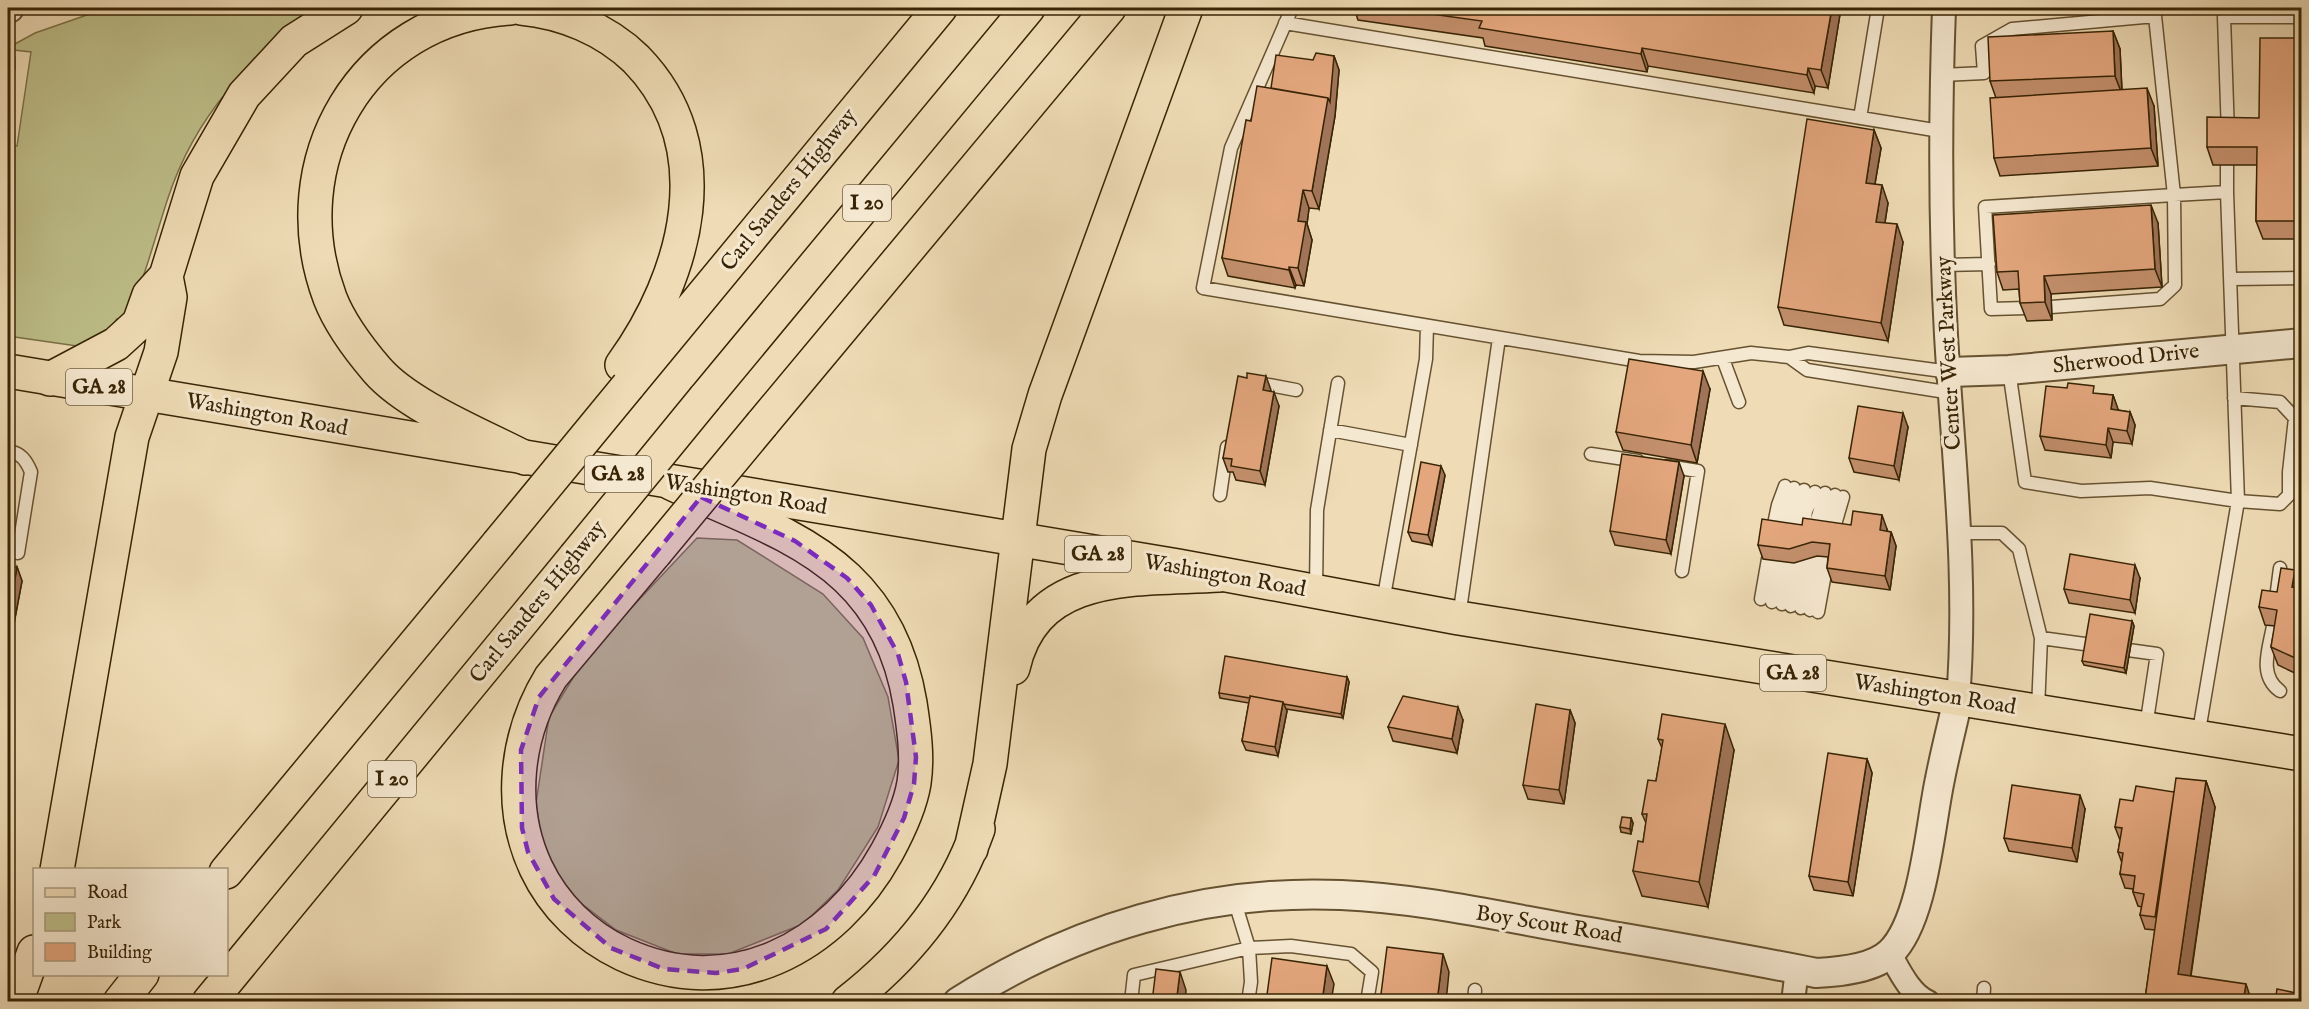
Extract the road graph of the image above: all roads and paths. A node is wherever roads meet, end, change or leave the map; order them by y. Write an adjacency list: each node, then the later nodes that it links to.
1 (346, 8): 24 (main road)
2 (510, 8): 51 (main road)
3 (521, 8): 40 (main road)
4 (940, 8): 40 (main road, Carl Sanders Highway)
5 (1028, 8): 89 (main road, Carl Sanders Highway / I 20, bridge)
6 (1109, 8): 52 (main road, bridge)
7 (1186, 8): 58 (main road)
8 (1292, 8): 12 (lane)
9 (1878, 8): 16 (lane)
10 (1944, 8): 15 (street, Center West Parkway)
11 (2301, 17): 18 (lane)
12 (1285, 23): 16 (lane); 29 (lane)
13 (8, 58): 14 (lane)
14 (8, 69)
15 (1942, 75): 17 (street, Center West Parkway); 21 (lane)
16 (1860, 118): 17 (lane)
17 (1940, 131): 23 (street, Center West Parkway)
18 (2228, 135)
19 (2227, 165): 20 (lane)
20 (2227, 192): 21 (lane); 26 (lane)
21 (2174, 195): 22 (lane); 27 (lane)
22 (1989, 264): 23 (lane); 28 (lane)
23 (1943, 265): 38 (street, Center West Parkway)
24 (166, 276): 37 (main road); 43 (main road)
25 (2301, 278): 26 (lane)
26 (2231, 279): 32 (lane)
27 (2051, 307)
28 (2026, 308)
29 (1427, 326): 30 (lane); 48 (lane)
30 (1499, 338): 34 (lane); 68 (lane)
31 (2301, 343): 32 (street, Sherwood Drive)
32 (2233, 348): 35 (street, Sherwood Drive); 44 (lane)
33 (1788, 357): 34 (lane); 38 (lane); 38 (lane)
34 (1723, 359): 45 (lane)
35 (2009, 370): 38 (street, Sherwood Drive); 55 (lane)
36 (8, 371): 37 (main road, Washington Road / GA 28)
37 (50, 379): 43 (main road, Washington Road / GA 28)
38 (1951, 382): 56 (street, Center West Parkway)
39 (1338, 383): 47 (lane)
40 (618, 385): 79 (main road, Carl Sanders Highway, bridge)
41 (1239, 387): 42 (lane)
42 (1296, 390)
43 (148, 395): 51 (main road, Washington Road / GA 28); 78 (main road)
44 (2234, 398): 55 (lane); 55 (lane)
45 (1739, 402)
46 (1230, 429): 54 (lane)
47 (1330, 430): 48 (lane); 64 (lane)
48 (1411, 444): 65 (lane)
49 (8, 451): 59 (lane)
50 (1591, 454): 62 (lane)
51 (525, 458): 52 (main road, Washington Road / GA 28)
52 (672, 483): 58 (main road, Washington Road / GA 28)
53 (1814, 492): 57 (lane); 57 (lane); 57 (lane); 57 (lane)
54 (1220, 495)
55 (2238, 501): 75 (lane)
56 (1959, 533): 70 (lane); 72 (street, Center West Parkway)
57 (1802, 535)
58 (1018, 540): 63 (main road, Washington Road / GA 28); 77 (main road)
59 (8, 551)
60 (1798, 559): 66 (lane); 66 (lane); 66 (lane); 66 (lane)
61 (2280, 568): 67 (lane)
62 (1682, 572)
63 (1219, 575): 64 (main road, Washington Road / GA 28); 77 (main road)
64 (1316, 592): 65 (main road, Washington Road / GA 28)
65 (1383, 603): 68 (main road, Washington Road / GA 28)
66 (1791, 606)
67 (2275, 609)
68 (1459, 618): 72 (main road, Washington Road / GA 28)
69 (2273, 626): 71 (lane)
70 (2042, 638): 73 (lane); 74 (lane)
71 (2280, 692)
72 (1958, 699): 73 (main road, Washington Road / GA 28); 82 (street)
73 (2038, 711): 74 (main road, Washington Road / GA 28)
74 (2146, 728): 75 (main road, Washington Road / GA 28)
75 (2198, 737): 76 (main road, Washington Road / GA 28)
76 (2301, 754)
77 (971, 849): 90 (main road)
78 (57, 868)
79 (228, 870)
80 (1234, 899): 81 (lane); 84 (street, Boy Scout Road); 91 (street, Boy Scout Road)
81 (1250, 948): 92 (lane); 93 (lane); 94 (lane)
82 (1890, 954): 84 (street, Boy Scout Road); 96 (street)
83 (33, 955): 87 (main road)
84 (1797, 969): 95 (street)
85 (141, 976): 88 (main road)
86 (1984, 988): 97 (lane)
87 (16, 1002)
88 (120, 1002)
89 (208, 1002)
90 (848, 1002)
91 (958, 1002)
92 (1131, 1002)
93 (1248, 1002)
94 (1367, 1002)
95 (1793, 1002)
96 (1928, 1002)
97 (1983, 1002)

